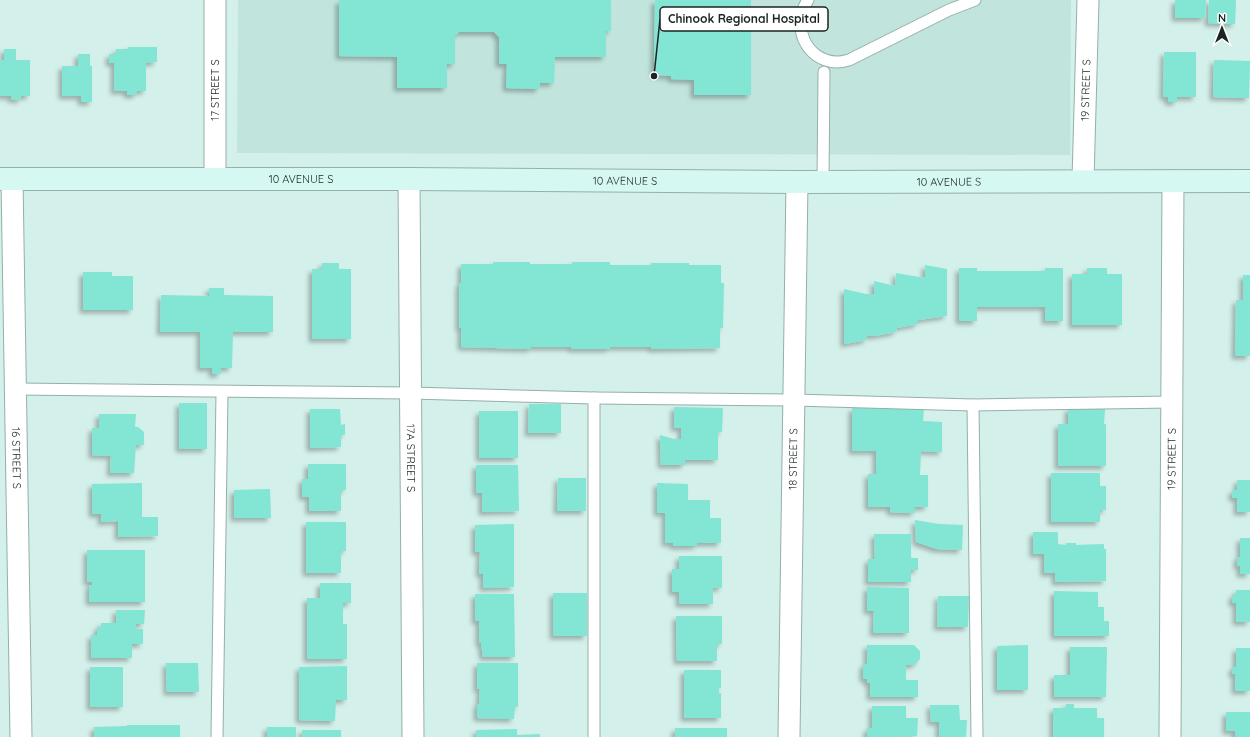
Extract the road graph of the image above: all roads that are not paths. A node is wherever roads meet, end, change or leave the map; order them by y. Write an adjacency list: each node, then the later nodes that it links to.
1 (216, 0): 7 (street, 17 STREET S)
2 (808, 0): 3 (lane)
3 (975, 0)
4 (1088, 0): 9 (street, 19 STREET S)
5 (824, 72): 13 (lane)
6 (6, 179): 7 (street, 10 AVENUE S); 14 (street, 16 STREET S)
7 (215, 179): 8 (street, 10 AVENUE S)
8 (409, 179): 12 (street, 10 AVENUE S); 16 (street, 17A STREET S)
9 (1083, 180): 10 (street, 10 AVENUE S); 13 (street, 10 AVENUE S)
10 (1173, 181): 11 (street, 10 AVENUE S); 19 (street, 19 STREET S)
11 (1250, 181)
12 (797, 182): 13 (street, 10 AVENUE S); 18 (street, 18 STREET S)
13 (823, 182)
14 (15, 389): 15 (lane); 21 (street, 16 STREET S)
15 (222, 392): 16 (lane); 22 (lane)
16 (410, 393): 17 (lane); 23 (street, 17A STREET S)
17 (594, 398): 18 (lane); 24 (lane)
18 (794, 400): 20 (lane); 25 (street, 18 STREET S)
19 (1172, 402): 20 (lane); 27 (street, 19 STREET S)
20 (973, 405): 26 (lane)
21 (21, 737)
22 (217, 737)
23 (413, 737)
24 (594, 737)
25 (789, 737)
26 (977, 737)
27 (1170, 737)

